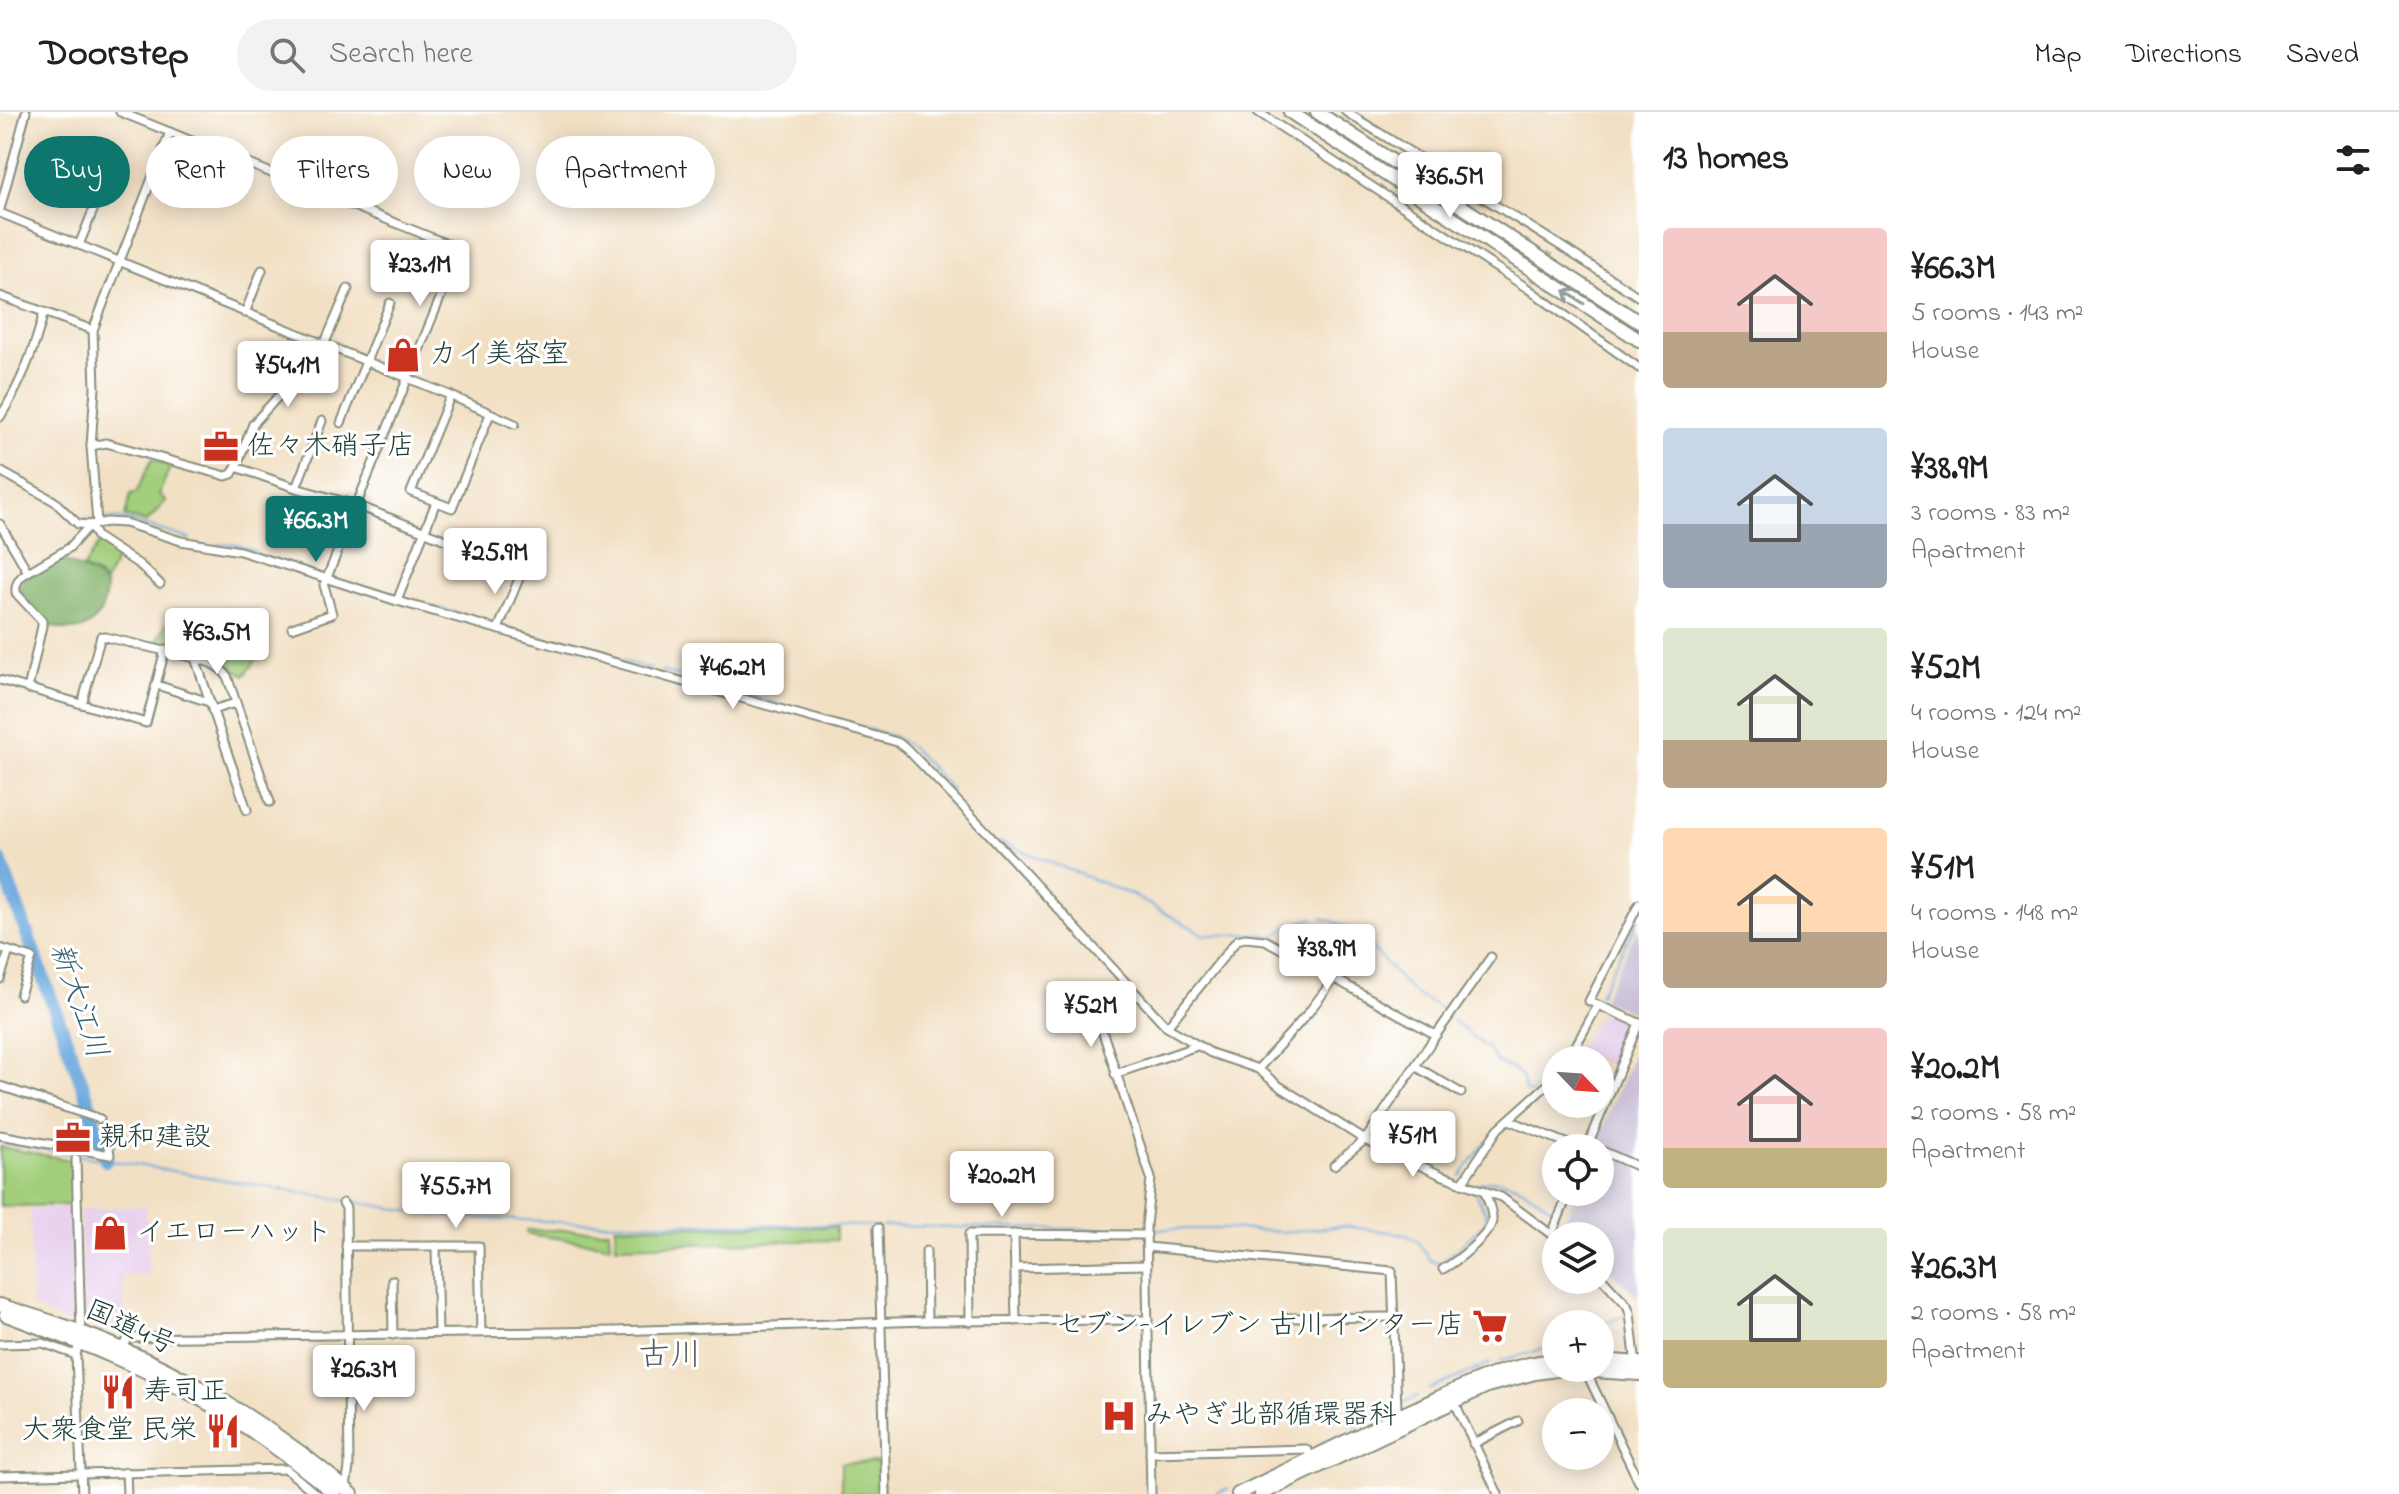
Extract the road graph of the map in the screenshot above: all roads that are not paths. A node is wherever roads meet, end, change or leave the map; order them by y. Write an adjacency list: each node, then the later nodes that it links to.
1 (26, 112): 9 (street)
2 (120, 112): 7 (street)
3 (1258, 112): 27 (street)
4 (1290, 112): 24 (highway, one-way to 4)
5 (1317, 112): 21 (highway)
6 (1346, 112): 10 (street)
7 (170, 132): 13 (street); 28 (street)
8 (94, 208): 11 (street)
9 (0, 211): 11 (street)
10 (1556, 243): 12 (street); 17 (street)
11 (79, 245): 13 (street)
12 (1551, 252)
13 (118, 261): 20 (street); 22 (street)
14 (262, 270): 20 (street)
15 (348, 289): 25 (street)
16 (0, 296): 19 (street)
17 (1639, 297)
18 (390, 303): 26 (street)
19 (44, 312): 22 (street); 30 (street)
20 (245, 313): 23 (street)
21 (1639, 322)
22 (93, 330): 37 (street)
23 (311, 339): 25 (street); 38 (street)
24 (1639, 340)
25 (324, 345): 26 (street)
26 (367, 362): 28 (street); 35 (street)
27 (1639, 368)
28 (408, 378): 31 (street); 42 (street)
29 (0, 391): 30 (street)
30 (12, 395): 33 (street)
31 (450, 397): 32 (street); 41 (street)
32 (490, 414): 36 (street); 41 (street)
33 (0, 417)
34 (322, 421): 40 (street)
35 (341, 423)
36 (515, 424)
37 (91, 446): 38 (street); 44 (street)
38 (236, 467): 40 (street)
39 (0, 471): 44 (street)
40 (296, 488): 42 (street)
41 (436, 502): 45 (street)
42 (356, 505): 45 (street); 49 (street)
43 (0, 524): 47 (street)
44 (94, 524): 47 (street); 49 (street); 50 (street)
45 (424, 531): 46 (street); 51 (street)
46 (459, 545)
47 (28, 572): 58 (street)
48 (521, 574): 53 (street)
49 (327, 578): 51 (street); 52 (street)
50 (160, 584)
51 (397, 601): 53 (street)
52 (292, 628)
53 (498, 629): 74 (street)
54 (165, 650): 55 (street); 57 (street); 60 (street)
55 (195, 658): 59 (street); 61 (street)
56 (0, 680): 58 (street)
57 (157, 685): 60 (street); 61 (street)
58 (28, 689): 60 (street)
59 (236, 703): 61 (street); 62 (street)
60 (82, 704)
61 (210, 706): 63 (street)
62 (270, 802)
63 (247, 810)
64 (1639, 904): 71 (street)
65 (0, 948): 66 (street)
66 (9, 951): 68 (street); 70 (street)
67 (1491, 957): 75 (street)
68 (0, 979)
69 (1334, 979): 74 (street); 75 (street); 79 (street)
70 (20, 995)
71 (1598, 1005): 73 (street); 77 (street)
72 (1097, 1015): 80 (street)
73 (1639, 1023): 87 (street)
74 (1167, 1027): 76 (street)
75 (1436, 1035): 78 (street)
76 (1197, 1046): 79 (street); 80 (street)
77 (1576, 1046)
78 (1415, 1066): 83 (street); 89 (street)
79 (1258, 1069): 89 (street)
80 (1115, 1074): 100 (street)
81 (0, 1086): 84 (street)
82 (1542, 1090): 85 (street)
83 (1461, 1093)
84 (100, 1118)
85 (1509, 1120): 86 (street); 95 (street)
86 (1549, 1134)
87 (1592, 1134)
88 (0, 1135): 90 (street)
89 (1365, 1140): 93 (street); 95 (street)
90 (109, 1148)
91 (1614, 1156): 94 (street)
92 (76, 1159): 124 (street)
93 (1334, 1165)
94 (1639, 1167)
95 (1462, 1183): 96 (street)
96 (1478, 1188): 98 (street); 108 (street)
97 (343, 1203): 102 (street)
98 (1542, 1227)
99 (878, 1228): 120 (street)
100 (1147, 1232): 101 (street); 104 (street)
101 (1014, 1234): 107 (street); 119 (street)
102 (346, 1246): 103 (street); 125 (street)
103 (436, 1246): 121 (street); 122 (street)
104 (1147, 1247): 106 (street); 114 (street)
105 (926, 1251): 117 (street)
106 (1147, 1265): 107 (street); 116 (street)
107 (1015, 1268): 118 (street)
108 (1443, 1269)
109 (392, 1280): 123 (street)
110 (1614, 1291): 113 (street)
111 (0, 1305): 124 (highway, 国道4号)
112 (0, 1313): 124 (highway, 国道4号)
113 (1635, 1314): 132 (street)
114 (1394, 1317): 115 (street); 136 (street)
115 (1285, 1318)
116 (1148, 1320): 118 (street); 139 (street)
117 (927, 1321): 119 (street); 120 (street)
118 (1016, 1321): 119 (street)
119 (970, 1322)
120 (881, 1323): 121 (street); 149 (street)
121 (481, 1332): 122 (street)
122 (438, 1333): 123 (street)
123 (393, 1335): 125 (street)
124 (80, 1336): 127 (highway, 国道4号); 128 (street); 145 (highway, 国道4号)
125 (348, 1336): 127 (street); 145 (street)
126 (0, 1344): 128 (street)
127 (123, 1349): 145 (highway, 国道4号)
128 (76, 1355): 142 (street)
129 (1542, 1362): 136 (highway)
130 (1614, 1363): 132 (highway)
131 (1614, 1369): 132 (highway)
132 (1637, 1369)
133 (1542, 1373): 135 (highway)
134 (1591, 1382): 144 (street)
135 (1454, 1401): 138 (street); 152 (highway)
136 (1401, 1415): 140 (highway)
137 (1518, 1421): 138 (street)
138 (1473, 1444): 153 (street)
139 (1150, 1453): 140 (street); 150 (street)
140 (1313, 1458): 151 (highway)
141 (126, 1472): 142 (street); 147 (street); 148 (street)
142 (82, 1474): 143 (street); 146 (street)
143 (0, 1476)
144 (1639, 1482)
145 (344, 1492)
146 (82, 1494)
147 (127, 1494)
148 (316, 1494)
149 (886, 1494)
150 (1151, 1494)
151 (1238, 1494)
152 (1261, 1494)
153 (1498, 1494)

